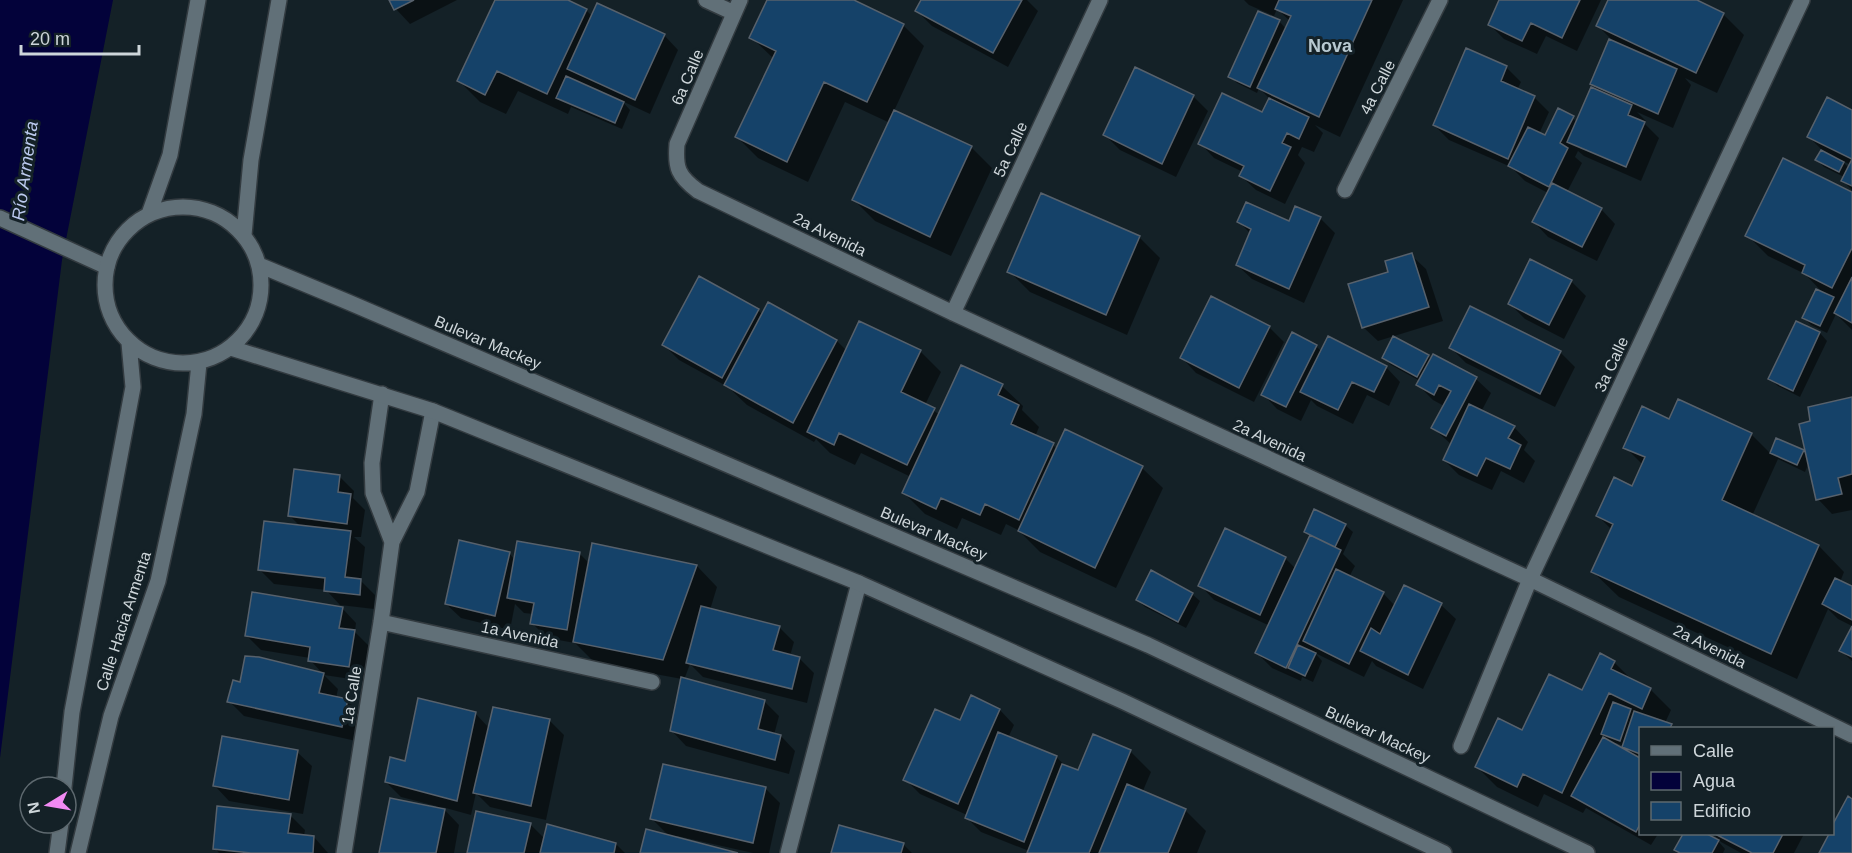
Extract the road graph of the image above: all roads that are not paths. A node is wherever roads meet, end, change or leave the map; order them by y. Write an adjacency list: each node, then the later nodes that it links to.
1 (198, 0): 10 (street)
2 (279, 0): 12 (street)
3 (706, 0): 7 (street)
4 (1100, 0): 15 (street, 5a Calle)
5 (1440, 0): 9 (street, 4a Calle)
6 (1802, 0): 22 (street, 3a Calle)
7 (737, 7): 8 (street, 6a Calle)
8 (678, 170): 15 (street, 2a Avenida)
9 (1345, 190)
10 (149, 214): 12 (street); 14 (street)
11 (0, 218): 14 (street)
12 (244, 235): 13 (street)
13 (259, 266): 17 (street); 35 (street, Bulevar Mackey)
14 (107, 267): 16 (street)
15 (953, 313): 22 (street, 2a Avenida)
16 (129, 343): 18 (street); 28 (street, Calle Hacia Armenta)
17 (231, 348): 18 (street); 19 (street)
18 (199, 363): 31 (street, Calle Hacia Armenta)
19 (382, 394): 20 (street); 21 (street, 1a Calle)
20 (433, 411): 21 (street, 1a Calle); 23 (street)
21 (392, 542): 24 (street, 1a Calle)
22 (1530, 579): 26 (street, 2a Avenida); 27 (street, 3a Calle)
23 (859, 583): 33 (street); 34 (street)
24 (381, 622): 25 (street, 1a Avenida); 32 (street, 1a Calle)
25 (652, 682)
26 (1852, 735)
27 (1461, 746)
28 (65, 775)
29 (59, 835): 30 (street)
30 (57, 853)
31 (78, 853)
32 (344, 853)
33 (788, 853)
34 (1444, 853)
35 (1587, 853)

